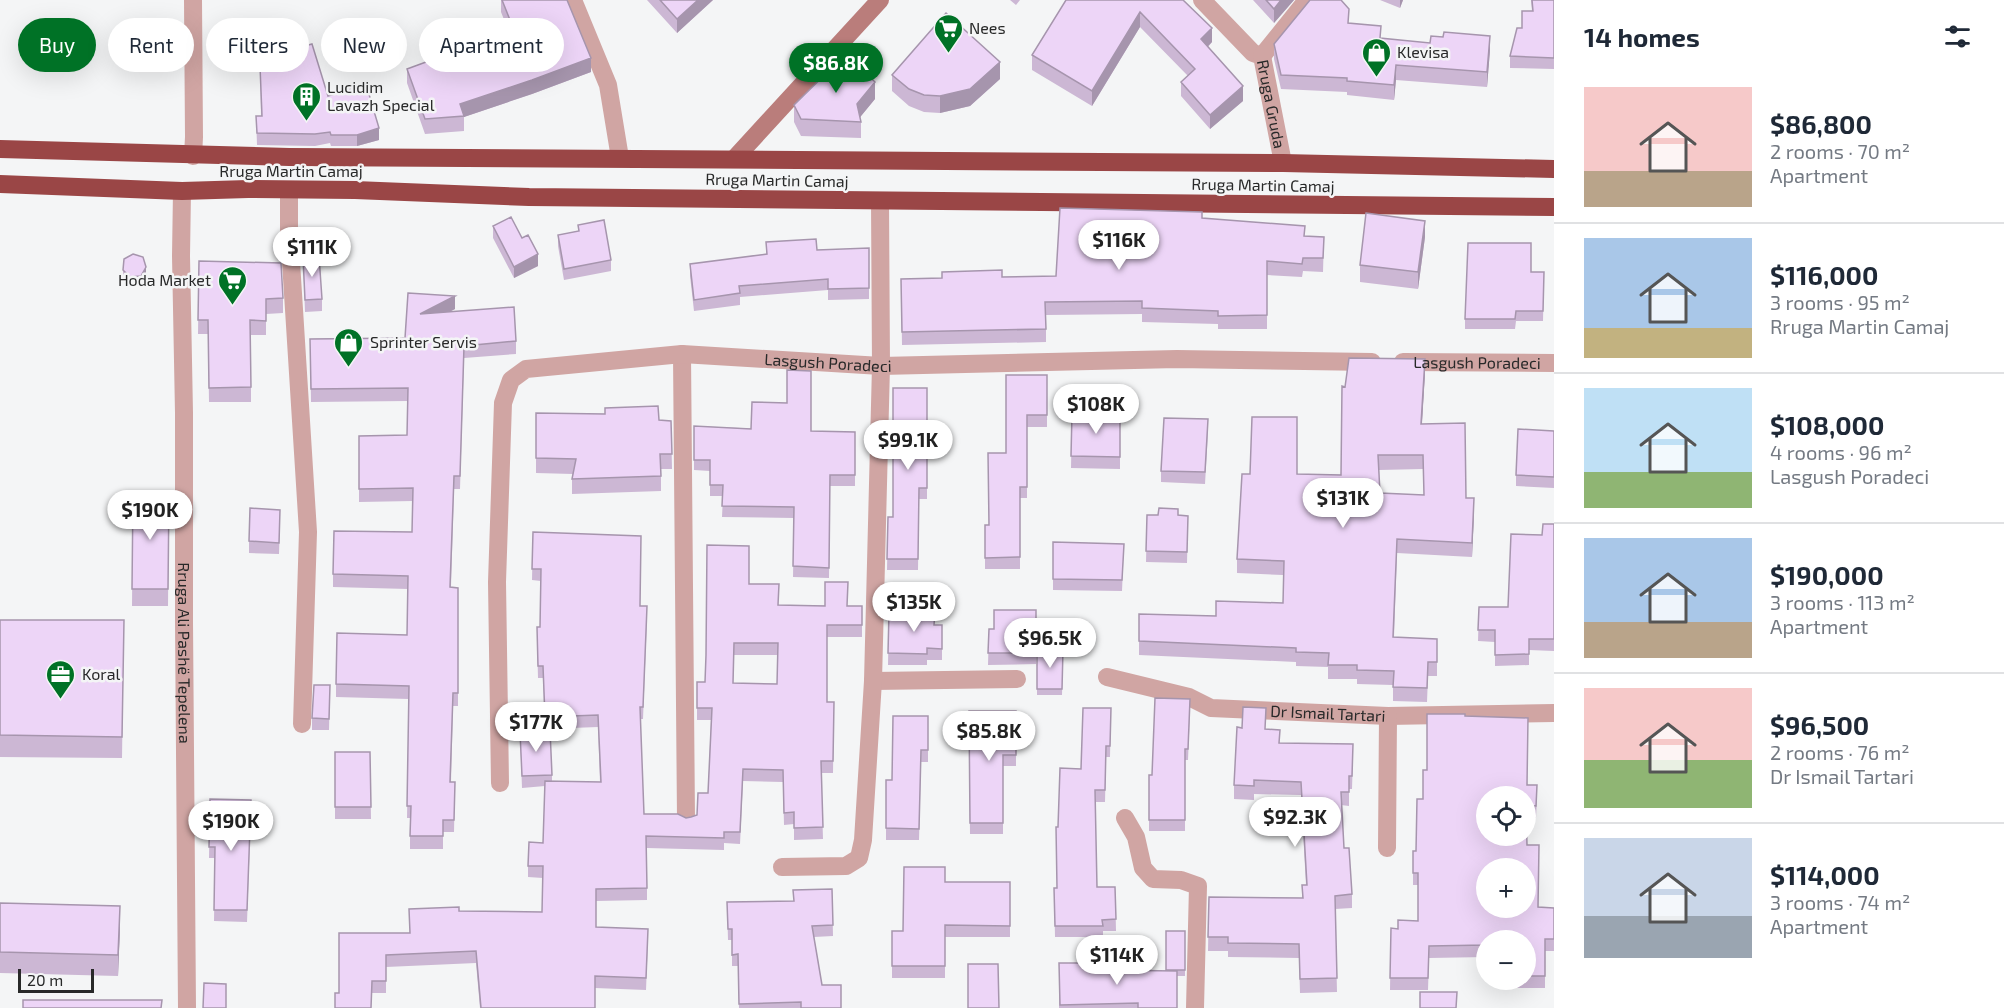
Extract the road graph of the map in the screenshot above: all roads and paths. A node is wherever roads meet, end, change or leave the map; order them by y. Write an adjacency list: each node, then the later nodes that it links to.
1 (192, 0): 8 (street)
2 (573, 0): 9 (street)
3 (880, 0): 10 (street)
4 (1202, 0): 6 (street, Rruga Gruda)
5 (1307, 0): 6 (street)
6 (1262, 56): 11 (street, Rruga Gruda)
7 (0, 149): 8 (highway, Rruga Martin Camaj)
8 (193, 156): 9 (highway, Rruga Martin Camaj)
9 (620, 158): 10 (highway, Rruga Martin Camaj)
10 (734, 159): 11 (highway, Rruga Martin Camaj)
11 (1283, 164): 12 (highway, Rruga Martin Camaj)
12 (1554, 170)
13 (0, 184): 15 (highway, Rruga Martin Camaj)
14 (289, 190): 15 (highway, Rruga Martin Camaj); 16 (highway, Rruga Martin Camaj); 26 (street)
15 (182, 191): 32 (street, Rruga Ali Pashë Tepelena)
16 (880, 201): 17 (highway, Rruga Martin Camaj); 20 (street)
17 (1554, 207)
18 (682, 354): 20 (street, Lasgush Poradeci); 27 (street, Lasgush Poradeci); 29 (street)
19 (1554, 363): 20 (street, Lasgush Poradeci)
20 (881, 366): 23 (street)
21 (1107, 677): 25 (street, Dr Ismail Tartari)
22 (1017, 679): 23 (street)
23 (873, 681): 31 (street)
24 (1554, 714): 25 (street, Dr Ismail Tartari)
25 (1388, 716): 30 (street)
26 (302, 724)
27 (500, 783)
28 (1125, 818): 33 (street)
29 (686, 819)
30 (1387, 848)
31 (782, 867)
32 (187, 1008)
33 (1195, 1008)

